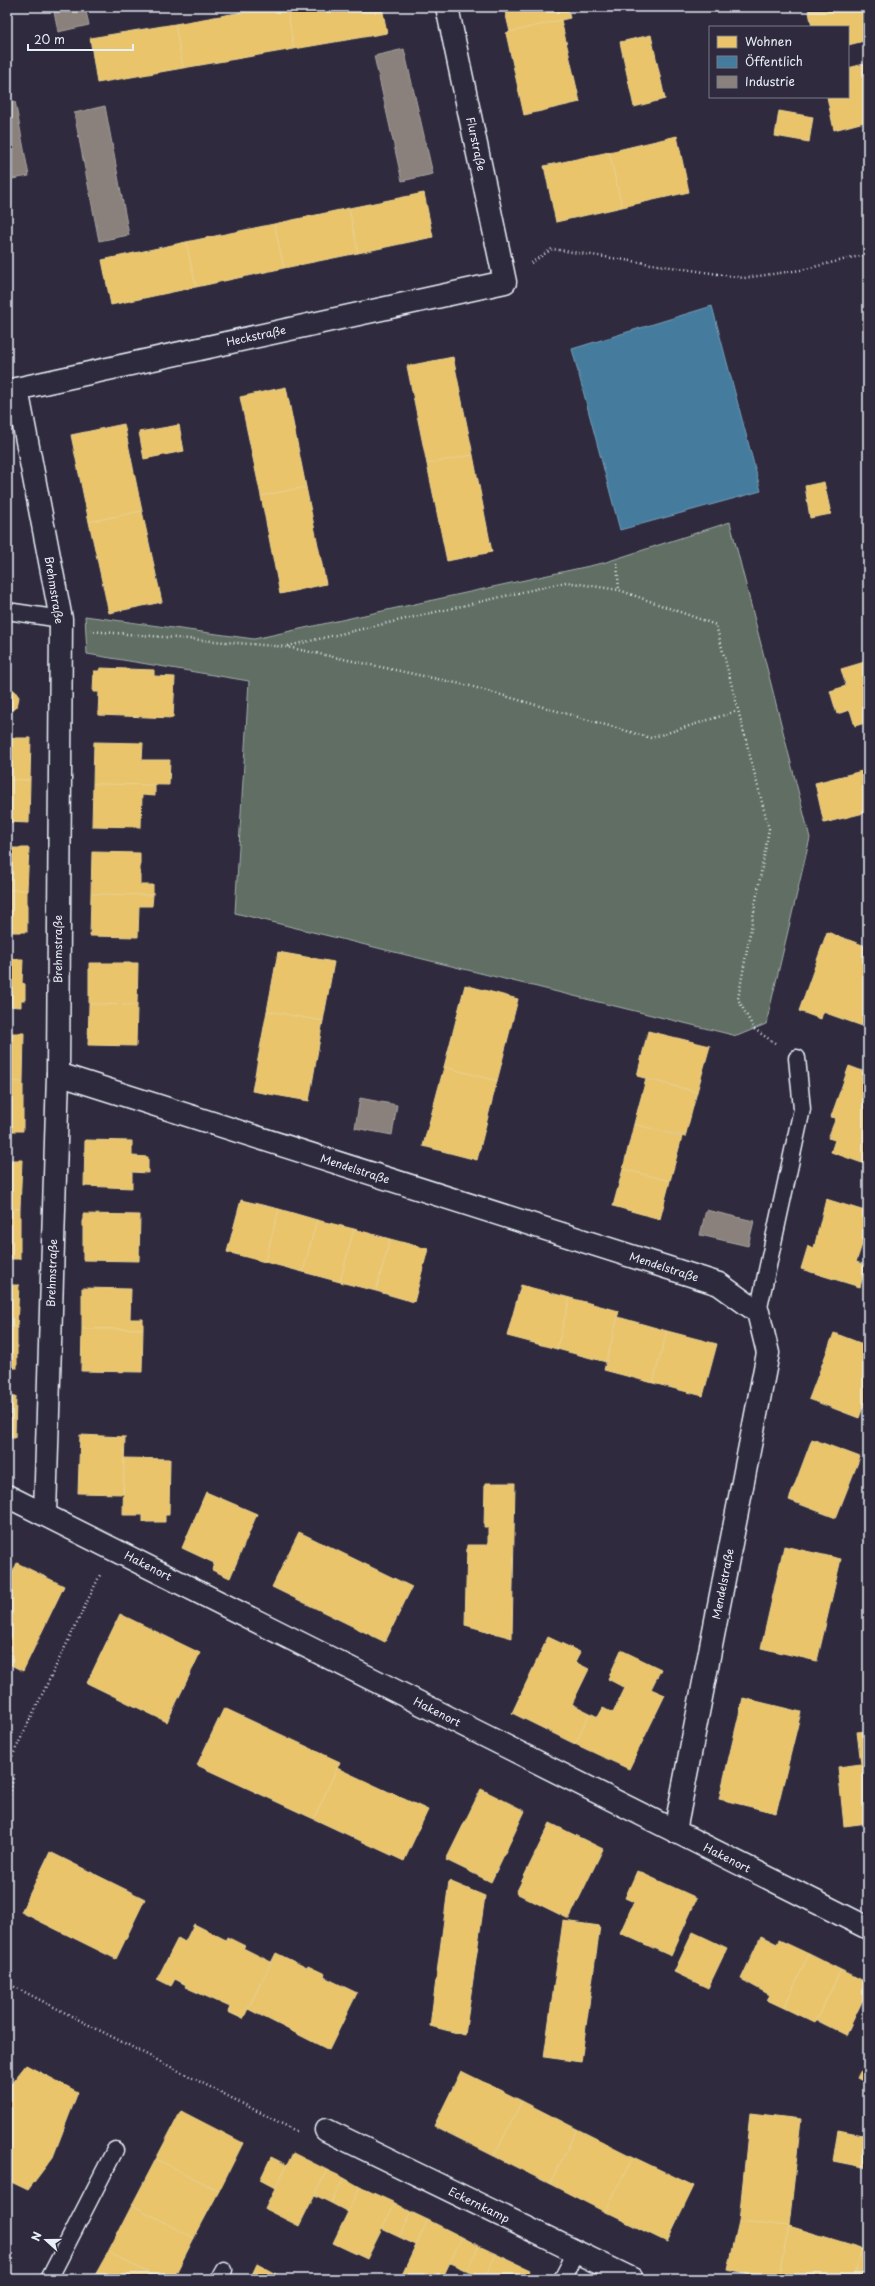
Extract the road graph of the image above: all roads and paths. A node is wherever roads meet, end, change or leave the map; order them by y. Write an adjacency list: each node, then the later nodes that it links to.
1 (447, 7): 3 (street, Flurstraße)
2 (868, 254): 3 (path)
3 (505, 282): 4 (street, Heckstraße)
4 (12, 390): 8 (street, Brehmstraße)
5 (617, 563): 6 (path)
6 (619, 590): 9 (path); 10 (path)
7 (7, 611): 8 (lane)
8 (60, 624): 9 (path); 12 (street, Brehmstraße)
9 (287, 646): 10 (path)
10 (738, 711): 11 (path)
11 (797, 1058): 13 (lane)
12 (58, 1074): 13 (street, Mendelstraße); 15 (street, Brehmstraße)
13 (758, 1312): 20 (street, Mendelstraße)
14 (7, 1496): 15 (street, Hakenort)
15 (45, 1514): 16 (street, Hakenort)
16 (113, 1548): 17 (path); 20 (street, Hakenort)
17 (7, 1767)
18 (7, 1771): 19 (path)
19 (7, 1809)
20 (674, 1832): 21 (street, Hakenort)
21 (868, 1928)
22 (7, 1984): 23 (path)
23 (326, 2130): 25 (street, Eckernkamp)
24 (115, 2150): 26 (lane)
25 (576, 2252): 27 (lane); 28 (street, Eckernkamp)
26 (49, 2279)
27 (562, 2279)
28 (632, 2279)

